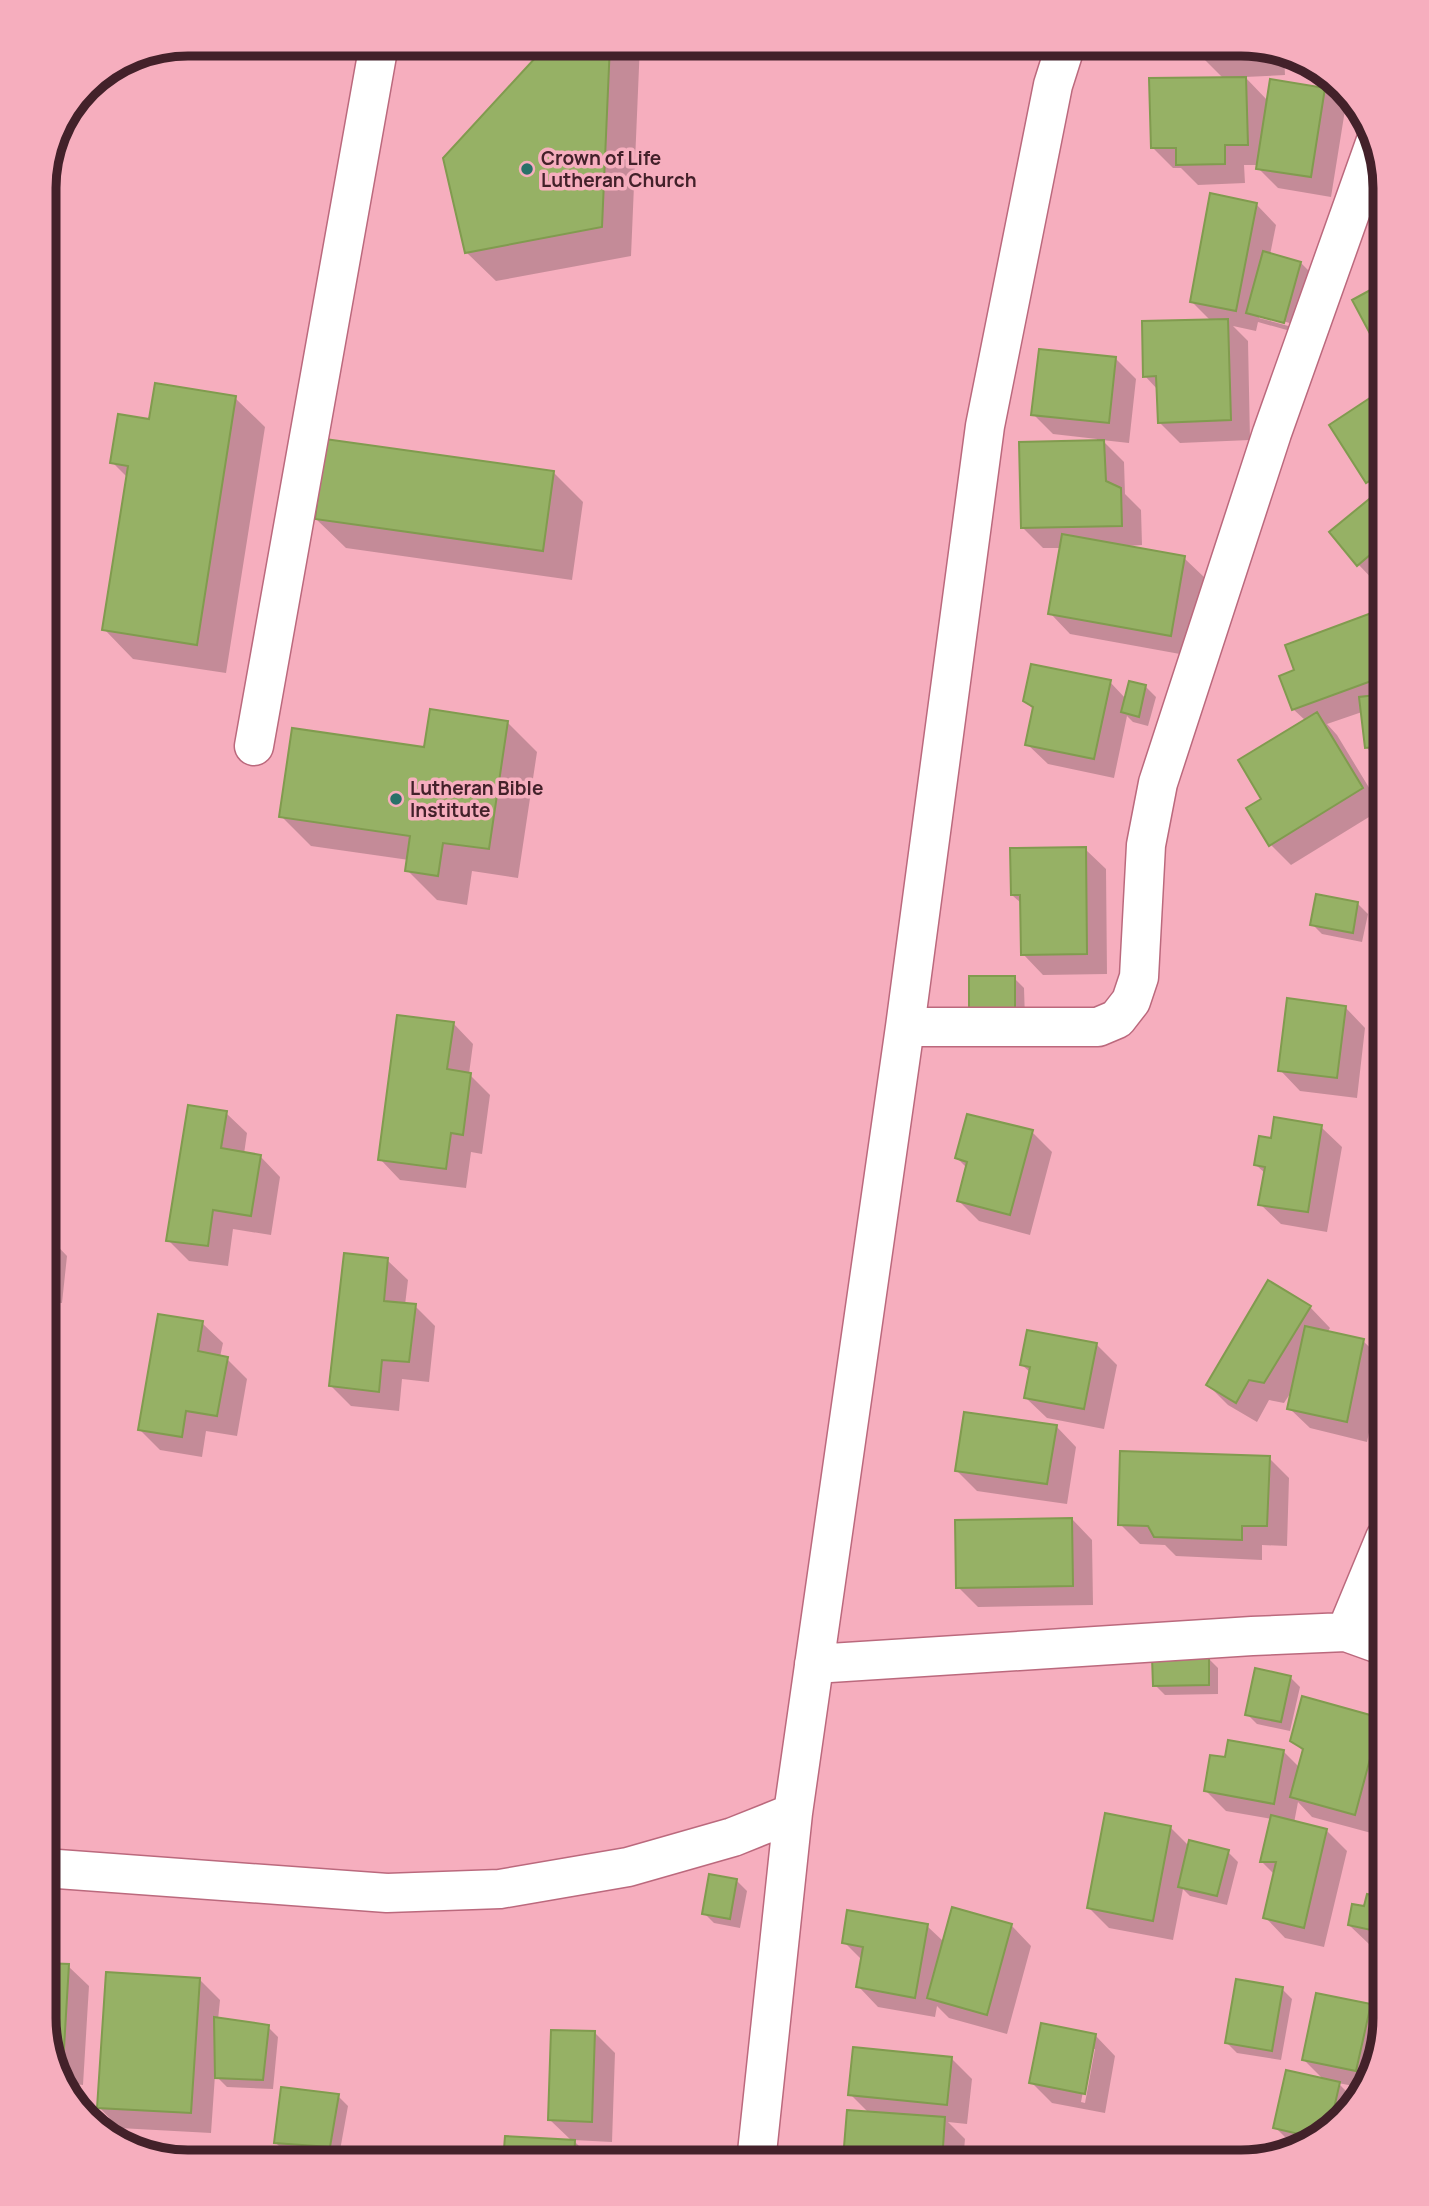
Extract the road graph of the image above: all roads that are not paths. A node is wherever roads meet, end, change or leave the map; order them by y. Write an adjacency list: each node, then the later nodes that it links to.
1 (377, 56): 4 (street)
2 (1062, 56): 5 (street)
3 (1370, 158): 5 (street)
4 (254, 746)
5 (905, 1027): 9 (street)
6 (1373, 1567): 7 (street)
7 (1346, 1632): 8 (street); 9 (street)
8 (1373, 1642)
9 (814, 1664): 10 (street)
10 (793, 1813): 11 (street); 12 (street)
11 (56, 1869)
12 (756, 2150)

